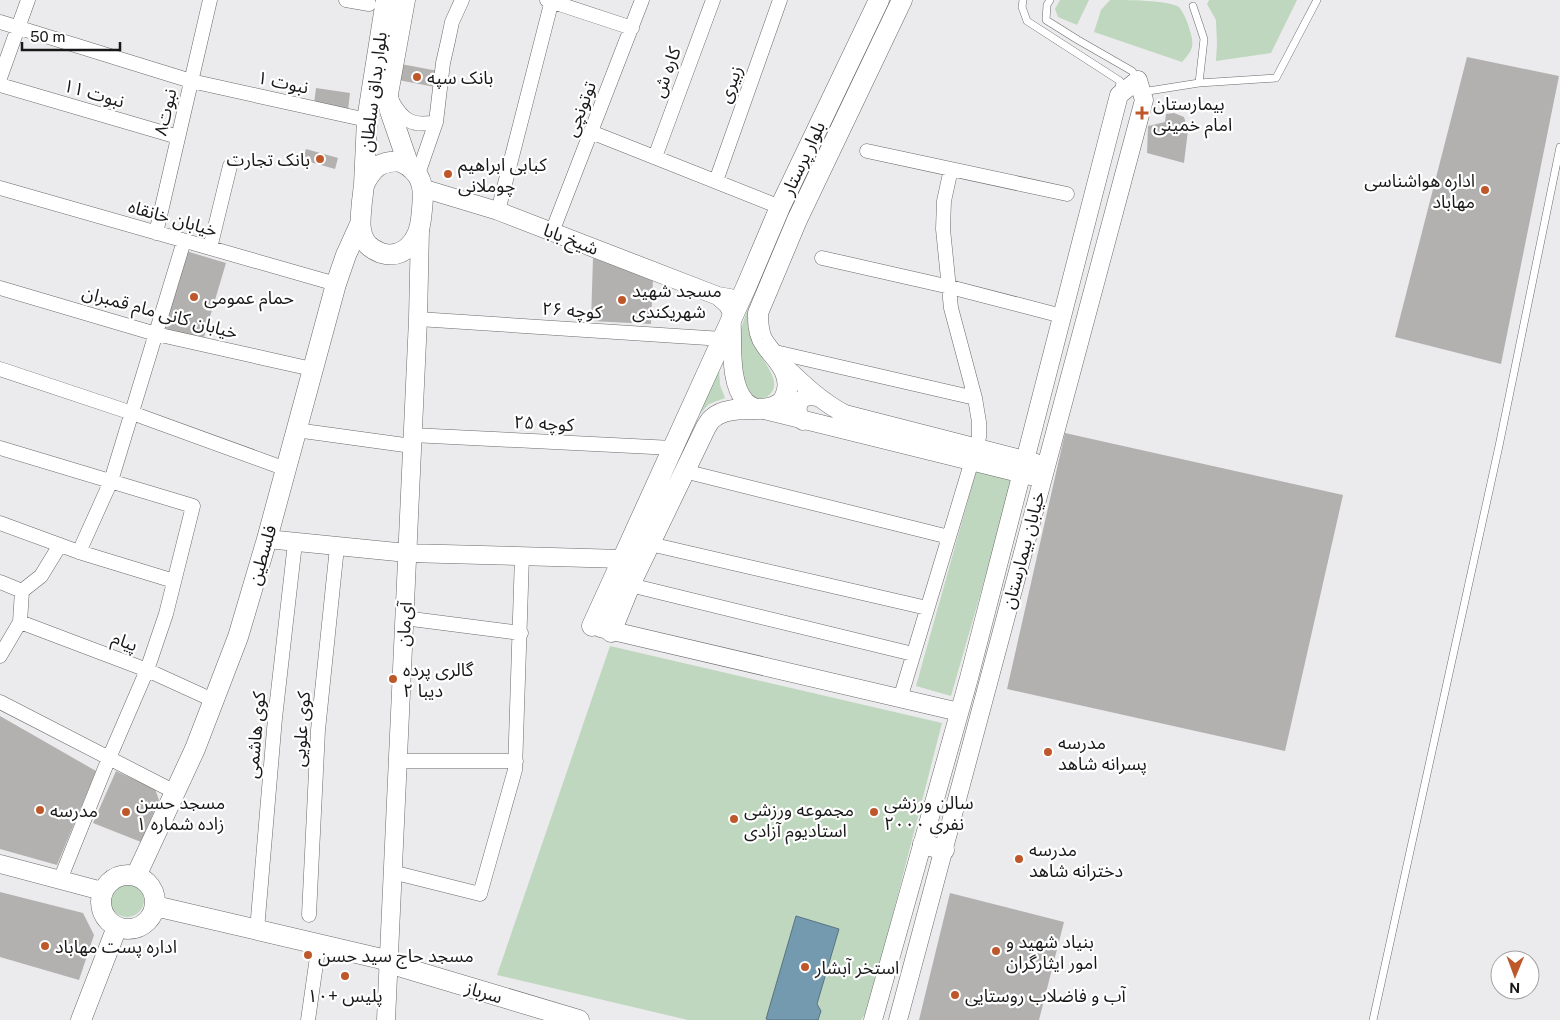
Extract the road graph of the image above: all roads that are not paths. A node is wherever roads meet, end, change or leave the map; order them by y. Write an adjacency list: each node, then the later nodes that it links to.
1 (28, 0): 18 (street)
2 (210, 0): 21 (street, نبوت۸)
3 (346, 0): 15 (street)
4 (405, 0): 25 (main road)
5 (462, 0): 28 (street)
6 (550, 0): 19 (street); 46 (street)
7 (642, 0): 19 (street, توتونچی)
8 (713, 0): 33 (street, کاره ش)
9 (780, 0): 39 (street, زبیری)
10 (879, 0): 45 (main road, بلوار پرستار)
11 (902, 0): 64 (main road)
12 (1023, 0): 26 (lane)
13 (1050, 0): 24 (lane)
14 (1317, 0): 22 (lane)
15 (376, 3): 27 (main road, بلوار بداق سلطان)
16 (1193, 6): 22 (lane)
17 (0, 22): 18 (street, نبوت ۱)
18 (18, 28): 20 (street); 21 (street, نبوت ۱)
19 (632, 28): 29 (street, توتونچی)
20 (0, 78)
21 (191, 81): 27 (street, نبوت ۱); 30 (street, نبوت۸)
22 (1199, 83): 24 (lane)
23 (0, 85): 30 (street, نبوت ۱۱)
24 (1140, 86): 26 (street); 37 (street, خیابان بیمارستان)
25 (388, 94): 28 (street); 38 (main road)
26 (1119, 95): 35 (street)
27 (367, 120): 40 (main road, بلوار بداق سلطان)
28 (436, 122): 38 (street)
29 (591, 132): 33 (street); 49 (street, توتونچی)
30 (178, 137): 50 (street, نبوت۸)
31 (1560, 148): 42 (lane)
32 (867, 151): 36 (street)
33 (655, 157): 39 (street)
34 (230, 166): 52 (street)
35 (1101, 166): 37 (street); 59 (street)
36 (951, 169): 44 (street); 56 (street)
37 (1125, 172): 80 (street, خیابان بیمارستان)
38 (417, 176): 40 (main road); 46 (street, شیخ بابا); 48 (main road)
39 (716, 181): 45 (street)
40 (364, 185): 47 (main road)
41 (0, 188): 50 (street, خیابان خانقاه)
42 (1551, 190): 43 (lane); 133 (lane)
43 (1560, 192)
44 (1067, 194)
45 (780, 207): 55 (main road, بلوار پرستار)
46 (498, 211): 49 (street, شیخ بابا)
47 (360, 224): 48 (main road); 54 (main road, فلسطین)
48 (420, 228): 60 (street, آی‌مان)
49 (552, 232): 58 (street, شیخ بابا)
50 (156, 233): 51 (street, خیابان خانقاه)
51 (184, 241): 52 (street, خیابان خانقاه); 62 (street)
52 (210, 248): 54 (street, خیابان خانقاه)
53 (822, 258): 56 (street)
54 (336, 284): 66 (main road, فلسطین)
55 (747, 285): 58 (street); 61 (main road, بلوار پرستار)
56 (950, 287): 59 (street); 68 (street)
57 (0, 288): 62 (street, خیابان کانی مام قمبران)
58 (718, 296): 61 (street)
59 (1062, 316): 77 (street)
60 (418, 319): 63 (street, کوچه ۲۶); 73 (street, آی‌مان)
61 (732, 319): 63 (main road, بلوار پرستار); 69 (street)
62 (156, 334): 66 (street, خیابان کانی مام قمبران); 70 (street)
63 (723, 339): 75 (main road, بلوار پرستار)
64 (776, 357): 67 (street); 68 (street); 69 (main road)
65 (0, 369): 70 (street)
66 (312, 369): 72 (main road, فلسطین)
67 (818, 397): 71 (street); 76 (street)
68 (975, 398): 76 (street)
69 (756, 408): 71 (street); 79 (main road)
70 (132, 412): 78 (street); 81 (street)
71 (803, 420): 76 (street)
72 (296, 430): 73 (street, کوچه ۲۵); 78 (main road, فلسطین)
73 (412, 441): 75 (street, کوچه ۲۵); 90 (street, آی‌مان)
74 (0, 448): 81 (street)
75 (673, 448): 92 (main road, بلوار پرستار)
76 (975, 455): 77 (street); 83 (street)
77 (1023, 467): 80 (street); 109 (street)
78 (286, 469): 84 (main road, فلسطین)
79 (684, 471): 83 (street); 86 (main road)
80 (1044, 473): 115 (street, خیابان بیمارستان)
81 (112, 481): 89 (street); 93 (street)
82 (0, 523): 87 (street)
83 (949, 537): 97 (street)
84 (267, 539): 85 (street); 107 (main road, فلسطین)
85 (295, 543): 88 (street); 124 (street, کوی هاشمی)
86 (650, 544): 92 (main road); 97 (street)
87 (60, 545): 89 (street); 96 (street)
88 (337, 547): 90 (street); 122 (street, کوی علویی)
89 (79, 552): 93 (street)
90 (408, 553): 91 (street); 98 (street, آی‌مان)
91 (522, 556): 92 (street); 102 (street)
92 (631, 562): 95 (main road); 100 (main road)
93 (174, 581): 105 (street)
94 (0, 582): 96 (street)
95 (630, 585): 101 (main road); 103 (street)
96 (22, 591): 99 (street)
97 (927, 608): 103 (street)
98 (404, 618): 102 (street); 112 (street, آی‌مان)
99 (20, 622): 104 (street); 105 (street, پیام)
100 (592, 626): 101 (street)
101 (611, 632): 106 (street)
102 (521, 633): 111 (street)
103 (913, 654): 106 (street)
104 (0, 656)
105 (148, 670): 107 (street, پیام); 110 (street)
106 (900, 699): 109 (street)
107 (215, 700): 113 (main road, فلسطین)
108 (0, 702): 110 (street)
109 (959, 712): 114 (street)
110 (110, 758): 113 (street); 119 (street)
111 (516, 761): 112 (street); 117 (street)
112 (397, 762): 117 (street, آی‌مان)
113 (175, 792): 118 (main road, فلسطین)
114 (922, 844): 115 (main road); 131 (street)
115 (944, 850): 132 (street, خیابان بیمارستان)
116 (0, 864): 119 (street)
117 (392, 872): 126 (street, آی‌مان)
118 (136, 876): 120 (main road); 121 (main road)
119 (60, 880): 120 (street)
120 (102, 891): 123 (main road)
121 (154, 908): 123 (main road); 124 (main road); 125 (main road)
122 (309, 915)
123 (117, 927): 127 (main road)
124 (257, 930): 126 (main road)
125 (318, 950): 126 (main road); 128 (street)
126 (388, 963): 129 (street, آی‌مان); 130 (main road, سرباز)
127 (81, 1020)
128 (308, 1020)
129 (386, 1020)
130 (579, 1020)
131 (873, 1020)
132 (898, 1020)
133 (1373, 1020)

